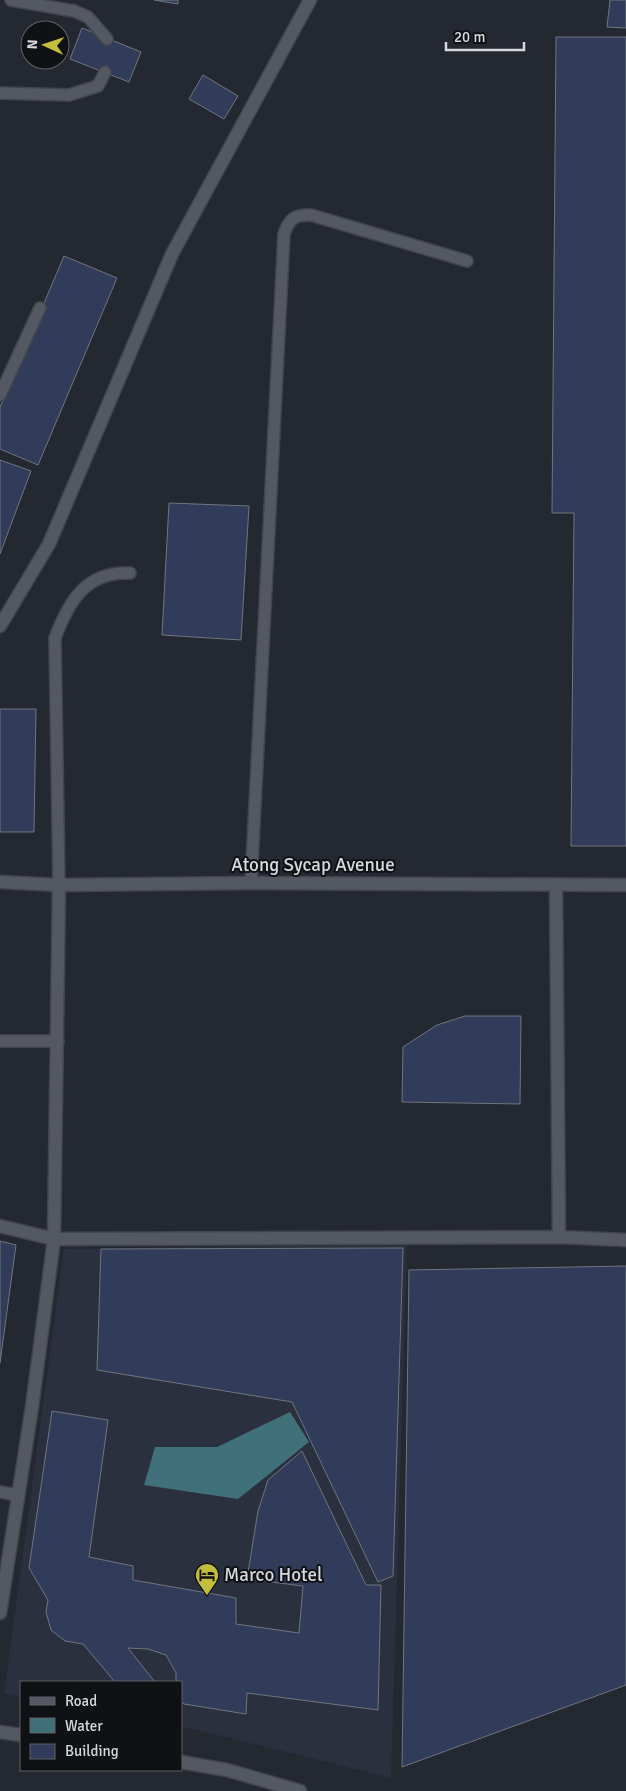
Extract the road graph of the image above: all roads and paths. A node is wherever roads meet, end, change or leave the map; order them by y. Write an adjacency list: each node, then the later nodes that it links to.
1 (11, 0): 3 (lane)
2 (310, 0): 10 (street)
3 (107, 39)
4 (105, 72): 5 (lane)
5 (0, 93)
6 (467, 261): 12 (lane)
7 (40, 308): 8 (lane)
8 (0, 395)
9 (130, 573): 13 (lane)
10 (0, 626)
11 (0, 882): 13 (street, Atong Sycap Avenue)
12 (251, 883): 13 (street, Atong Sycap Avenue); 14 (street, Atong Sycap Avenue)
13 (60, 886): 17 (street)
14 (556, 886): 15 (street, Atong Sycap Avenue); 19 (street)
15 (626, 886)
16 (0, 1041): 17 (lane)
17 (58, 1041): 20 (street)
18 (0, 1226): 20 (street)
19 (559, 1237): 20 (street); 21 (street)
20 (54, 1239): 23 (street)
21 (626, 1240)
22 (0, 1492): 23 (lane)
23 (17, 1495): 24 (street)
24 (0, 1613)
25 (0, 1732): 26 (street)
26 (20, 1735)
27 (182, 1762): 28 (street)
28 (300, 1791)

